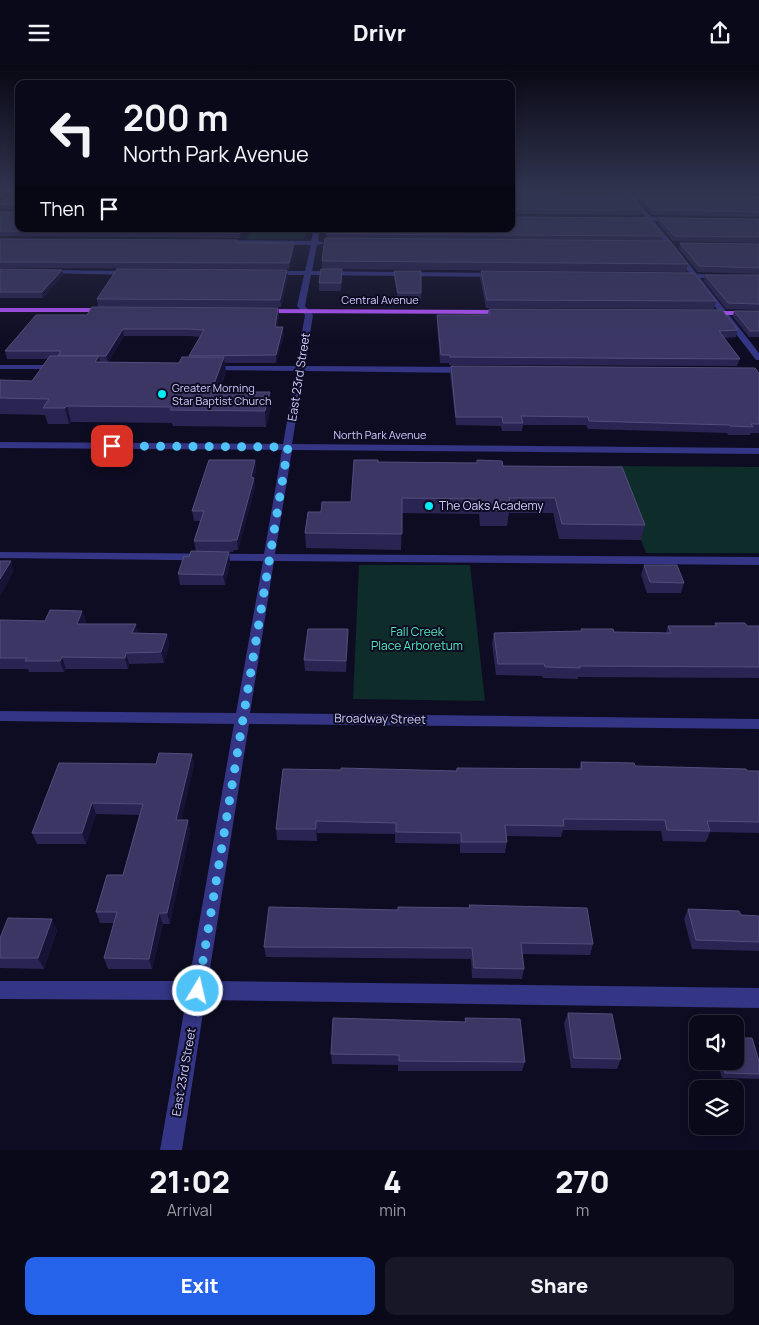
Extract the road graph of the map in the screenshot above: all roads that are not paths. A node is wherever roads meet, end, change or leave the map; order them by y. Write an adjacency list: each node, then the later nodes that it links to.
1 (219, 242): 3 (street)
2 (673, 242): 6 (street)
3 (314, 243): 4 (street); 10 (street, East 23rd Street)
4 (330, 243)
5 (664, 245): 6 (street)
6 (676, 245): 13 (street)
7 (36, 271): 8 (street)
8 (143, 273)
9 (262, 273): 10 (street)
10 (308, 274): 11 (street); 18 (street, East 23rd Street)
11 (505, 275)
12 (670, 276): 13 (street)
13 (696, 276): 14 (street); 21 (street)
14 (732, 276)
15 (0, 310): 16 (main road)
16 (118, 310)
17 (257, 311): 18 (main road, Central Avenue)
18 (304, 311): 19 (main road, Central Avenue); 27 (street, East 23rd Street)
19 (512, 312)
20 (697, 313): 21 (main road)
21 (723, 313): 22 (main road); 23 (street)
22 (759, 313)
23 (759, 358)
24 (0, 367): 25 (street)
25 (69, 367)
26 (198, 368): 27 (street)
27 (300, 369): 28 (street); 30 (street, East 23rd Street)
28 (476, 370)
29 (0, 445): 30 (street, North Park Avenue)
30 (288, 447): 31 (street, North Park Avenue); 33 (street, East 23rd Street)
31 (759, 451)
32 (0, 555): 33 (street)
33 (270, 557): 34 (street); 36 (street, East 23rd Street)
34 (759, 561)
35 (0, 716): 36 (street, Broadway Street)
36 (244, 717): 37 (street, Broadway Street); 39 (street, East 23rd Street)
37 (759, 724)
38 (0, 991): 39 (street)
39 (198, 991): 40 (street); 41 (street, East 23rd Street)
40 (759, 998)
41 (171, 1150)

